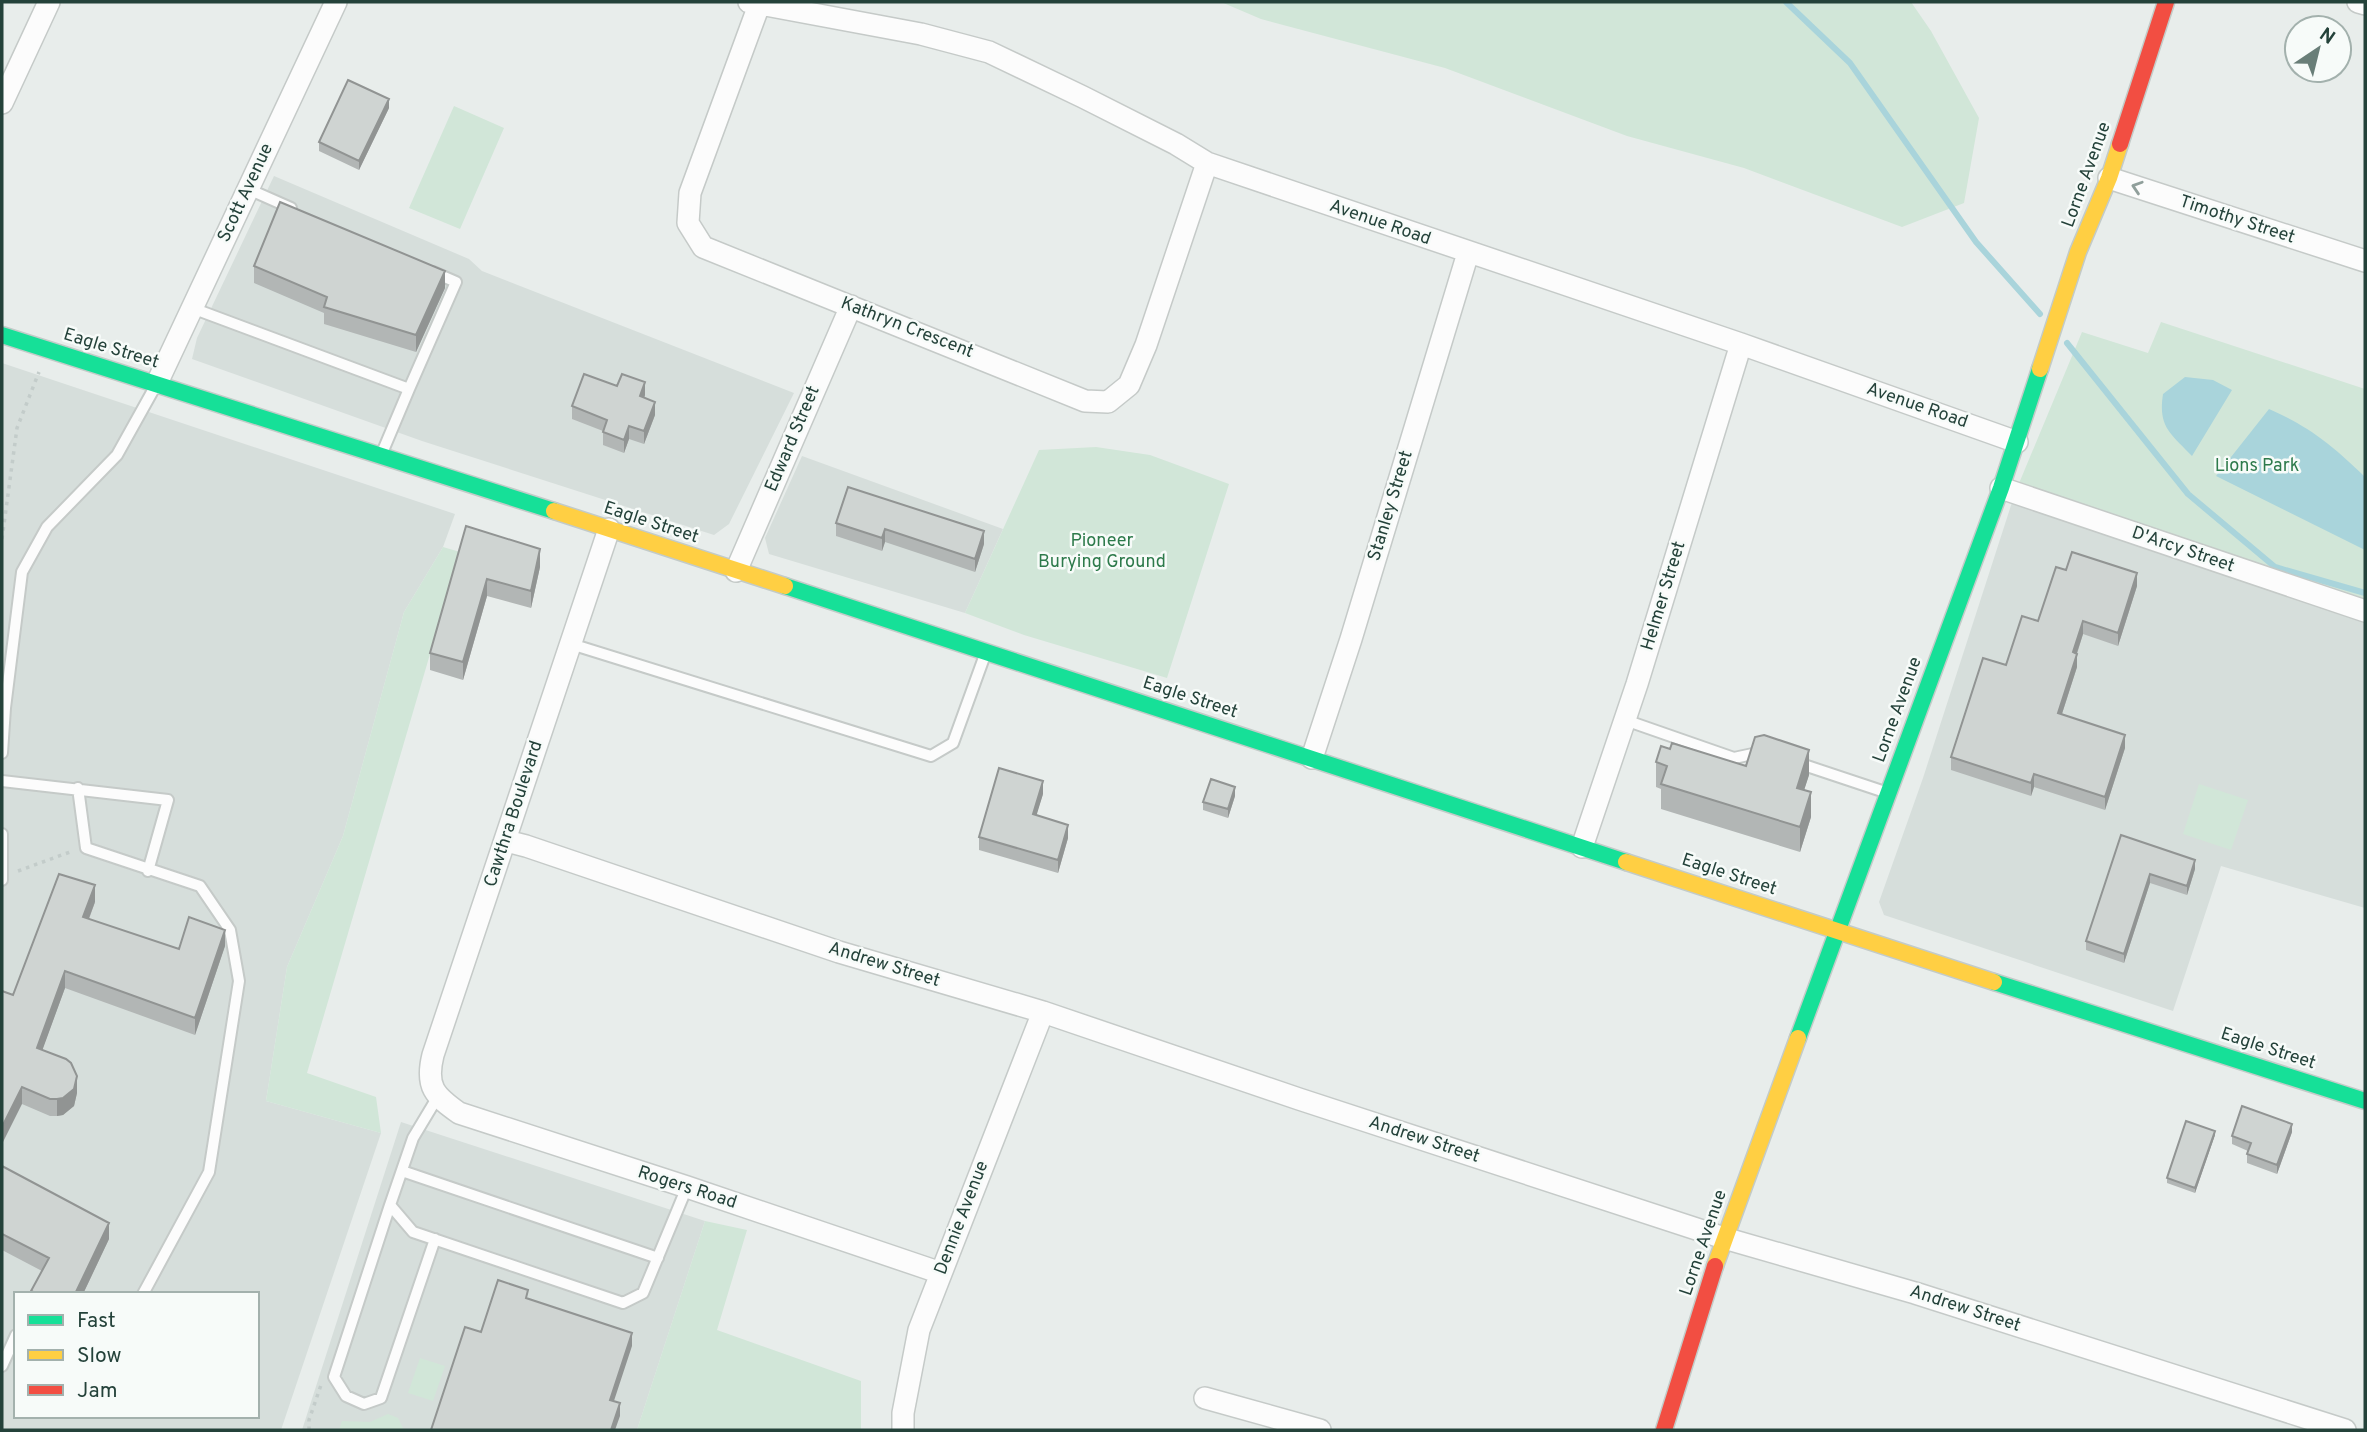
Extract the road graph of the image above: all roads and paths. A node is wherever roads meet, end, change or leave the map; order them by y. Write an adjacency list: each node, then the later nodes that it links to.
1 (49, 2): 7 (street)
2 (336, 2): 10 (street, Scott Avenue)
3 (2166, 2): 9 (main road, Lorne Avenue)
4 (2358, 2): 6 (street)
5 (754, 3): 8 (street, Avenue Road); 15 (street, Kathryn Crescent)
6 (2365, 4)
7 (2, 103)
8 (1207, 163): 12 (street, Avenue Road); 15 (street, Kathryn Crescent)
9 (2109, 178): 13 (street, Timothy Street, one-way to 9); 22 (main road, Lorne Avenue)
10 (248, 188): 11 (lane); 16 (street, Scott Avenue)
11 (297, 211)
12 (1468, 253): 18 (street, Avenue Road); 35 (street, Stanley Street)
13 (2365, 261)
14 (419, 266): 21 (lane)
15 (851, 306): 27 (street, Edward Street)
16 (192, 308): 20 (street, Scott Avenue); 21 (lane)
17 (2, 335): 20 (main road, Eagle Street)
18 (1741, 344): 22 (street, Avenue Road); 32 (street, Helmer Street)
19 (39, 370): 26 (path)
20 (157, 383): 23 (main road, Eagle Street); 31 (lane)
21 (410, 389): 23 (lane)
22 (2017, 442): 24 (main road, Lorne Avenue)
23 (381, 454): 25 (main road, Eagle Street)
24 (2001, 488): 28 (street, D'Arcy Street); 39 (main road, Lorne Avenue)
25 (609, 529): 27 (main road, Eagle Street); 29 (street, Cawthra Boulevard)
26 (2, 540)
27 (736, 571): 30 (main road, Eagle Street)
28 (2365, 611)
29 (570, 644): 30 (lane); 41 (street, Cawthra Boulevard)
30 (986, 652): 35 (main road, Eagle Street)
31 (3, 708): 33 (lane)
32 (1625, 720): 34 (lane); 42 (street, Helmer Street)
33 (2, 753)
34 (1769, 753)
35 (1312, 758): 42 (main road, Eagle Street)
36 (1783, 758): 39 (lane)
37 (2, 781): 38 (lane)
38 (78, 788): 43 (lane); 44 (lane)
39 (1888, 793): 46 (main road, Lorne Avenue)
40 (2, 834): 45 (lane)
41 (506, 841): 47 (street, Andrew Street); 48 (street, Cawthra Boulevard)
42 (1582, 847): 46 (main road, Eagle Street)
43 (86, 848): 44 (lane); 45 (path)
44 (148, 870): 57 (lane)
45 (3, 878)
46 (1836, 931): 49 (main road, Eagle Street); 53 (main road, Lorne Avenue)
47 (1043, 1012): 53 (street, Andrew Street); 56 (street, Dennie Avenue)
48 (437, 1098): 50 (lane); 51 (street, Rogers Road)
49 (2365, 1101)
50 (402, 1171): 52 (lane); 55 (lane)
51 (687, 1187): 55 (lane); 56 (street, Rogers Road)
52 (390, 1205): 54 (lane); 54 (lane)
53 (1724, 1238): 63 (main road, Lorne Avenue); 64 (street, Andrew Street)
54 (435, 1239): 55 (lane)
55 (658, 1258)
56 (941, 1273): 61 (street, Dennie Avenue)
57 (144, 1292)
58 (14, 1339): 59 (lane)
59 (2, 1366)
60 (1205, 1398): 62 (street)
61 (902, 1430)
62 (1320, 1430)
63 (1664, 1430)
64 (2344, 1430)

